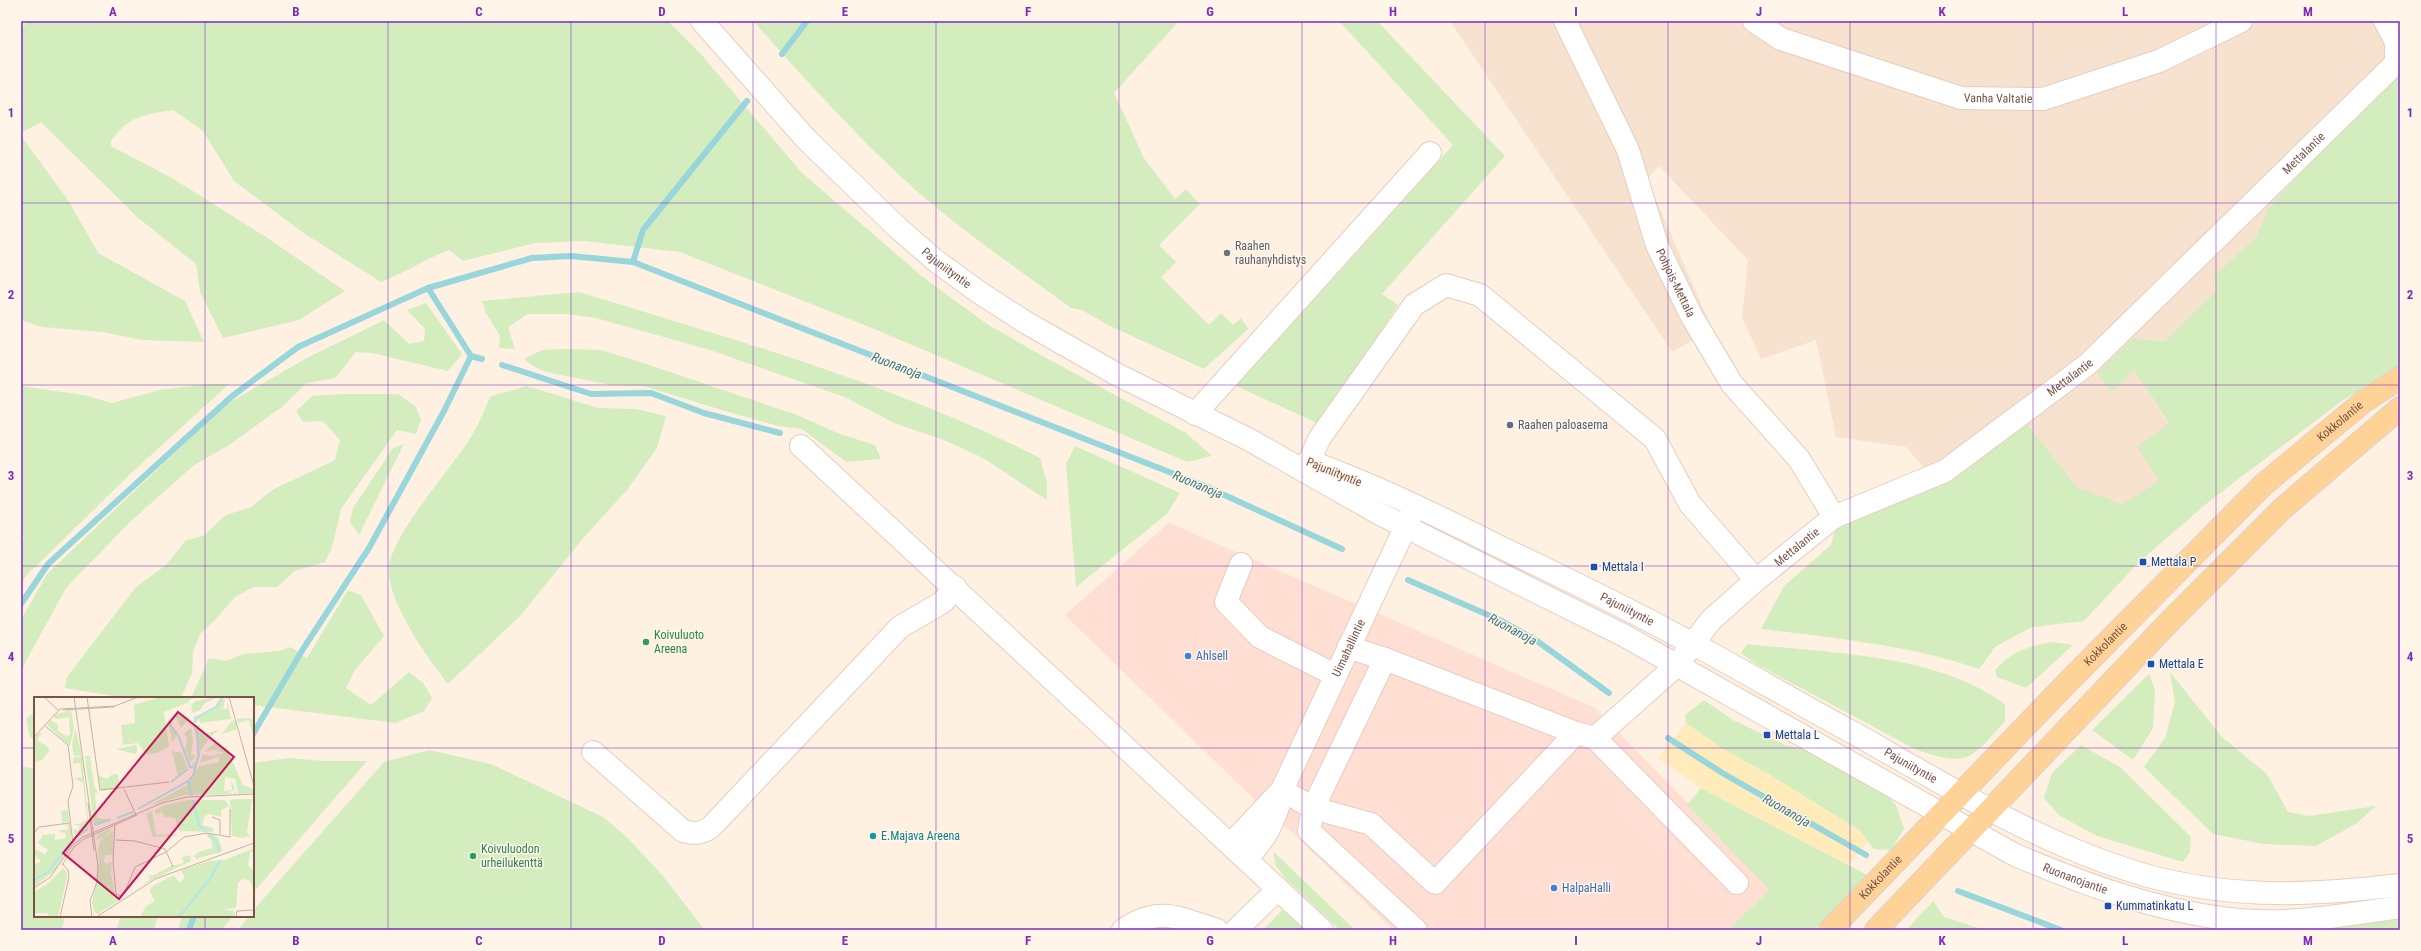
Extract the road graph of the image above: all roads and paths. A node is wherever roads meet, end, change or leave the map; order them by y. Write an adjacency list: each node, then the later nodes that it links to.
1 (702, 21): 9 (street, Pajuniityntie)
2 (1565, 21): 13 (street, Pohjois-Mettala)
3 (1754, 21): 4 (street, Vanha Valtatie)
4 (2241, 21)
5 (2386, 22): 13 (street, Mettalantie)
6 (1430, 152): 9 (street)
7 (2400, 378): 26 (main road, Kokkolantie)
8 (2400, 408): 28 (main road)
9 (1195, 414): 11 (street, Pajuniityntie)
10 (801, 446): 17 (street)
11 (1307, 466): 12 (street, Pajuniityntie); 14 (street, Pajuniityntie); 16 (street)
12 (1415, 506): 14 (street, Uimahallintie); 18 (street, Pajuniityntie)
13 (1834, 517): 16 (street, Mettalantie)
14 (1406, 527): 19 (street, Uimahallintie); 21 (street, Pajuniityntie)
15 (1241, 564): 22 (street)
16 (1756, 580): 18 (street, Mettalantie)
17 (955, 587): 24 (street); 31 (street)
18 (1693, 644): 21 (street, Mettalantie); 26 (street, Pajuniityntie)
19 (1348, 647): 20 (street); 22 (street, Uimahallintie)
20 (1385, 659): 23 (street); 27 (street)
21 (1676, 666): 23 (street, Mettalantie); 29 (street, Pajuniityntie)
22 (1334, 675): 25 (street, Uimahallintie)
23 (1586, 735): 27 (street, Mettalantie); 32 (street)
24 (593, 752)
25 (1282, 790): 27 (street); 31 (street, Uimahallintie)
26 (1961, 792): 28 (street, Pajuniityntie); 29 (main road, Kokkolantie)
27 (1313, 808): 42 (street)
28 (1992, 810): 30 (main road); 35 (street, Ruonanojantie)
29 (1941, 814): 30 (street, Pajuniityntie); 43 (main road, Kokkolantie)
30 (1972, 831): 37 (street, Ruonanojantie); 44 (main road)
31 (1239, 852): 34 (street)
32 (1737, 883)
33 (2400, 885): 35 (street, Ruonanojantie)
34 (1278, 889): 40 (street); 41 (street)
35 (2230, 891): 37 (street)
36 (2400, 907): 37 (street, Ruonanojantie)
37 (2222, 924)
38 (1123, 930): 39 (street)
39 (1217, 930)
40 (1236, 930)
41 (1322, 930)
42 (1416, 930)
43 (1830, 930)
44 (1876, 930)

